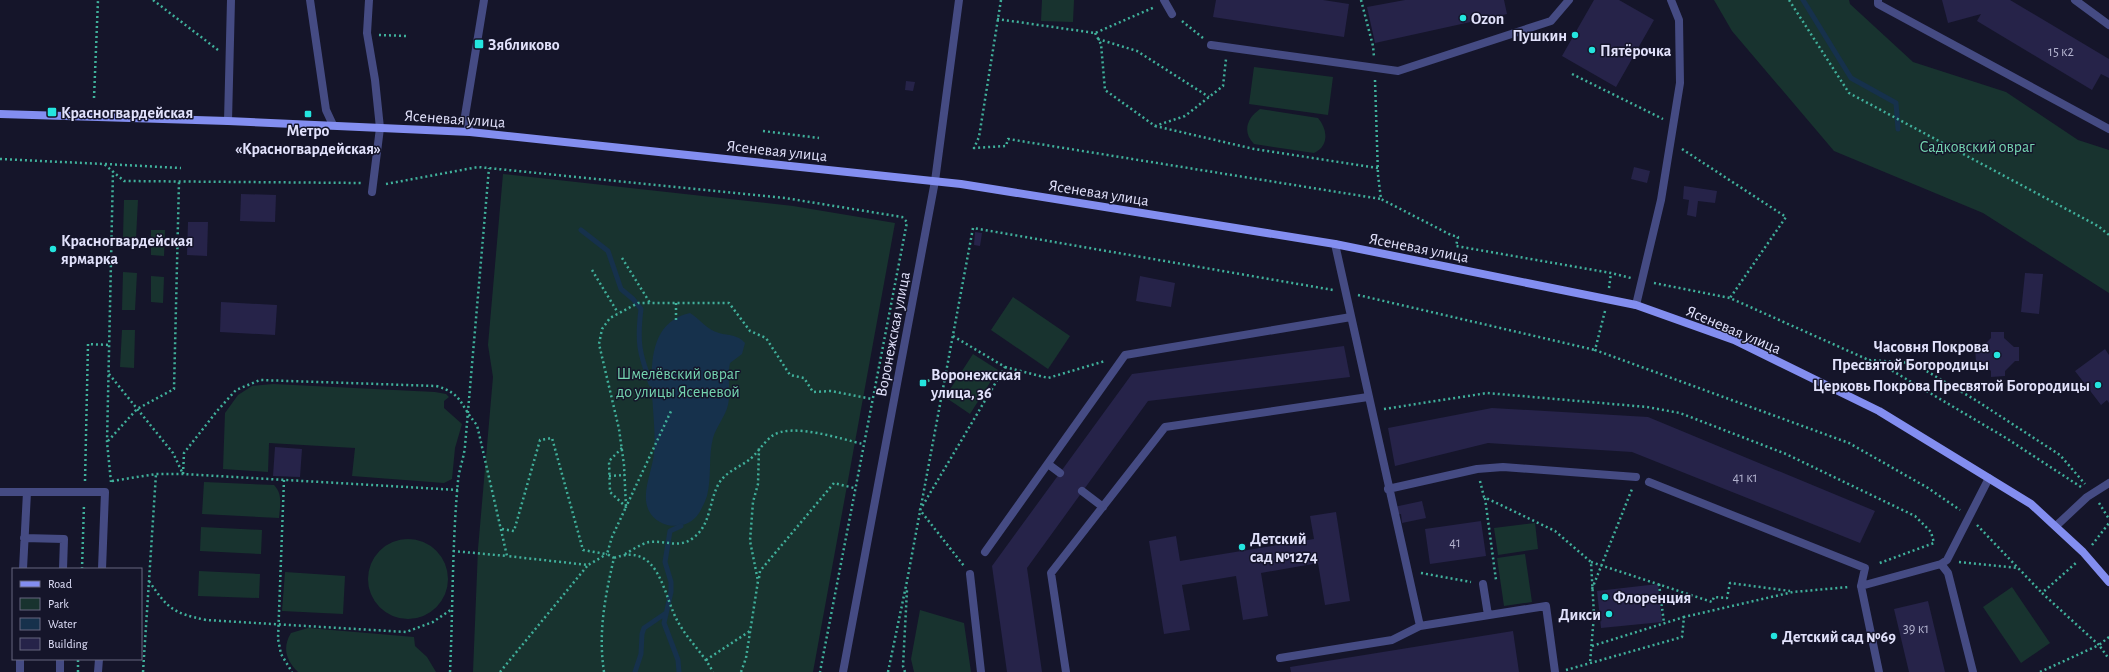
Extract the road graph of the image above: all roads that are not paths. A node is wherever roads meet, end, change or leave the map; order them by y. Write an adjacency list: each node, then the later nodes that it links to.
1 (231, 0): 15 (street)
2 (310, 0): 16 (street)
3 (369, 0): 17 (street)
4 (484, 0): 19 (street)
5 (959, 0): 20 (street, Воронежская улица)
6 (1164, 0): 11 (street)
7 (1569, 0): 13 (street)
8 (1671, 0): 23 (street)
9 (1878, 0): 18 (street)
10 (2075, 0): 12 (street)
11 (1172, 14)
12 (2109, 25)
13 (1211, 45)
14 (0, 114): 15 (main road, Ясеневая улица)
15 (228, 120): 16 (main road, Ясеневая улица)
16 (333, 125): 17 (main road, Ясеневая улица)
17 (380, 128): 19 (main road, Ясеневая улица); 21 (street)
18 (2109, 129)
19 (470, 132): 20 (main road, Ясеневая улица)
20 (935, 181): 22 (main road, Ясеневая улица); 57 (street, Воронежская улица)
21 (372, 188)
22 (1335, 244): 23 (main road, Ясеневая улица); 24 (street)
23 (1636, 305): 29 (main road, Ясеневая улица)
24 (1351, 318): 25 (street); 26 (street)
25 (1368, 397): 32 (street); 36 (street)
26 (1048, 464): 27 (street); 39 (street)
27 (1060, 473)
28 (1636, 478): 32 (street)
29 (1989, 478): 37 (main road, Ясеневая улица); 40 (street)
30 (1649, 482): 47 (street)
31 (2109, 483): 37 (street)
32 (1388, 489): 49 (street)
33 (1082, 491): 36 (street)
34 (0, 492): 35 (street)
35 (27, 492): 38 (street); 43 (street)
36 (1103, 507): 59 (street)
37 (2056, 526): 45 (main road, Ясеневая улица)
38 (24, 538): 41 (street); 42 (street)
39 (985, 552)
40 (1944, 562): 47 (street); 62 (street)
41 (23, 568)
42 (63, 568)
43 (102, 568)
44 (970, 574): 58 (street)
45 (2109, 581)
46 (1483, 584): 48 (street)
47 (1861, 586): 61 (street)
48 (1488, 615): 49 (street); 60 (street)
49 (1420, 626): 50 (street)
50 (1280, 658)
51 (20, 660): 54 (street)
52 (60, 660): 55 (street)
53 (99, 660): 56 (street)
54 (20, 672)
55 (60, 672)
56 (98, 672)
57 (843, 672)
58 (981, 672)
59 (1066, 672)
60 (1555, 672)
61 (1879, 672)
62 (1973, 672)

